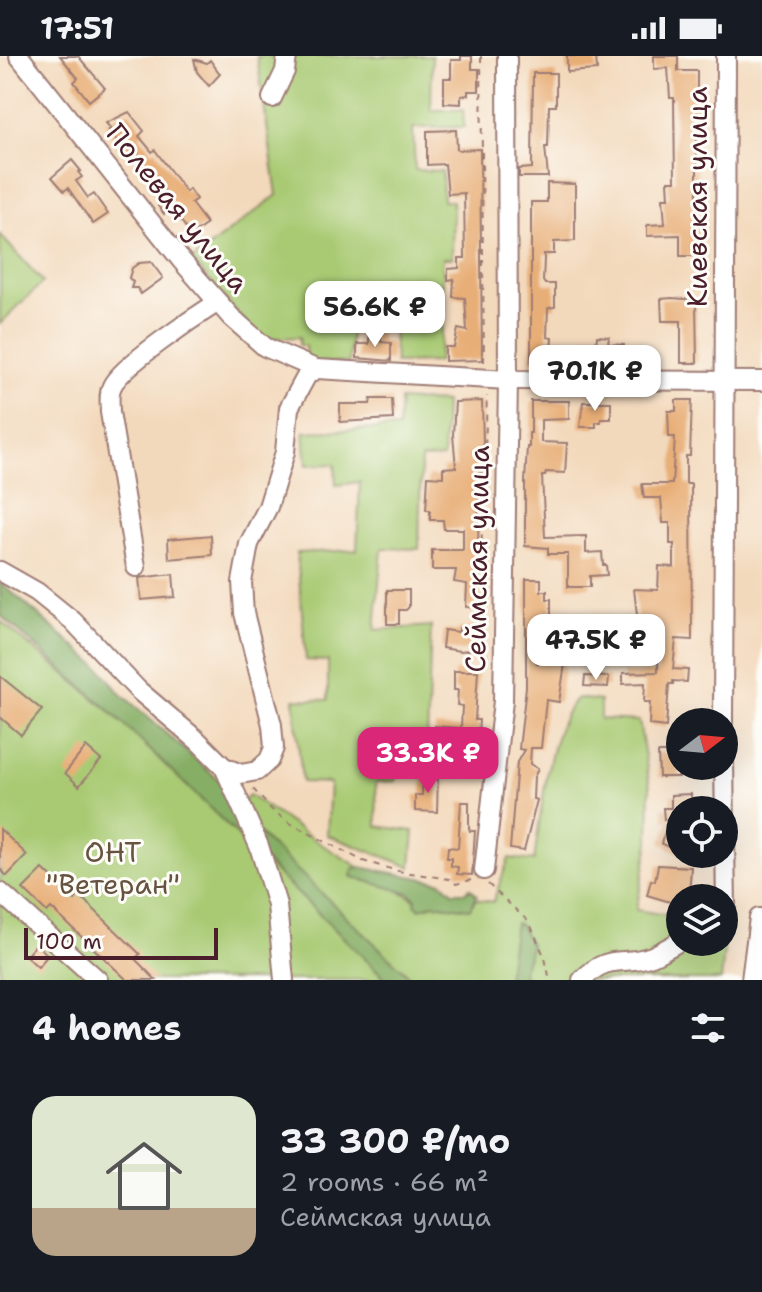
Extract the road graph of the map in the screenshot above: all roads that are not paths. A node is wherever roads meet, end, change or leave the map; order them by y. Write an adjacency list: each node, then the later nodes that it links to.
1 (19, 56): 6 (street, Полевая улица)
2 (287, 56): 5 (street)
3 (507, 56): 8 (street, Сеймская улица)
4 (726, 56): 10 (street, Киевская улица)
5 (272, 98)
6 (218, 302): 7 (street, Полевая улица); 11 (street)
7 (316, 369): 8 (street, Полевая улица); 14 (street)
8 (508, 380): 10 (street, Полевая улица); 16 (street, Сеймская улица)
9 (762, 381): 10 (street, Полевая улица)
10 (725, 382): 13 (street, Киевская улица)
11 (136, 567)
12 (0, 571): 14 (street)
13 (723, 708)
14 (232, 771): 23 (street)
15 (724, 780): 17 (street)
16 (484, 870)
17 (725, 884)
18 (0, 892): 22 (street)
19 (738, 914): 20 (street)
20 (760, 918): 25 (street)
21 (666, 948): 24 (street)
22 (98, 980)
23 (284, 980)
24 (582, 980)
25 (751, 980)

